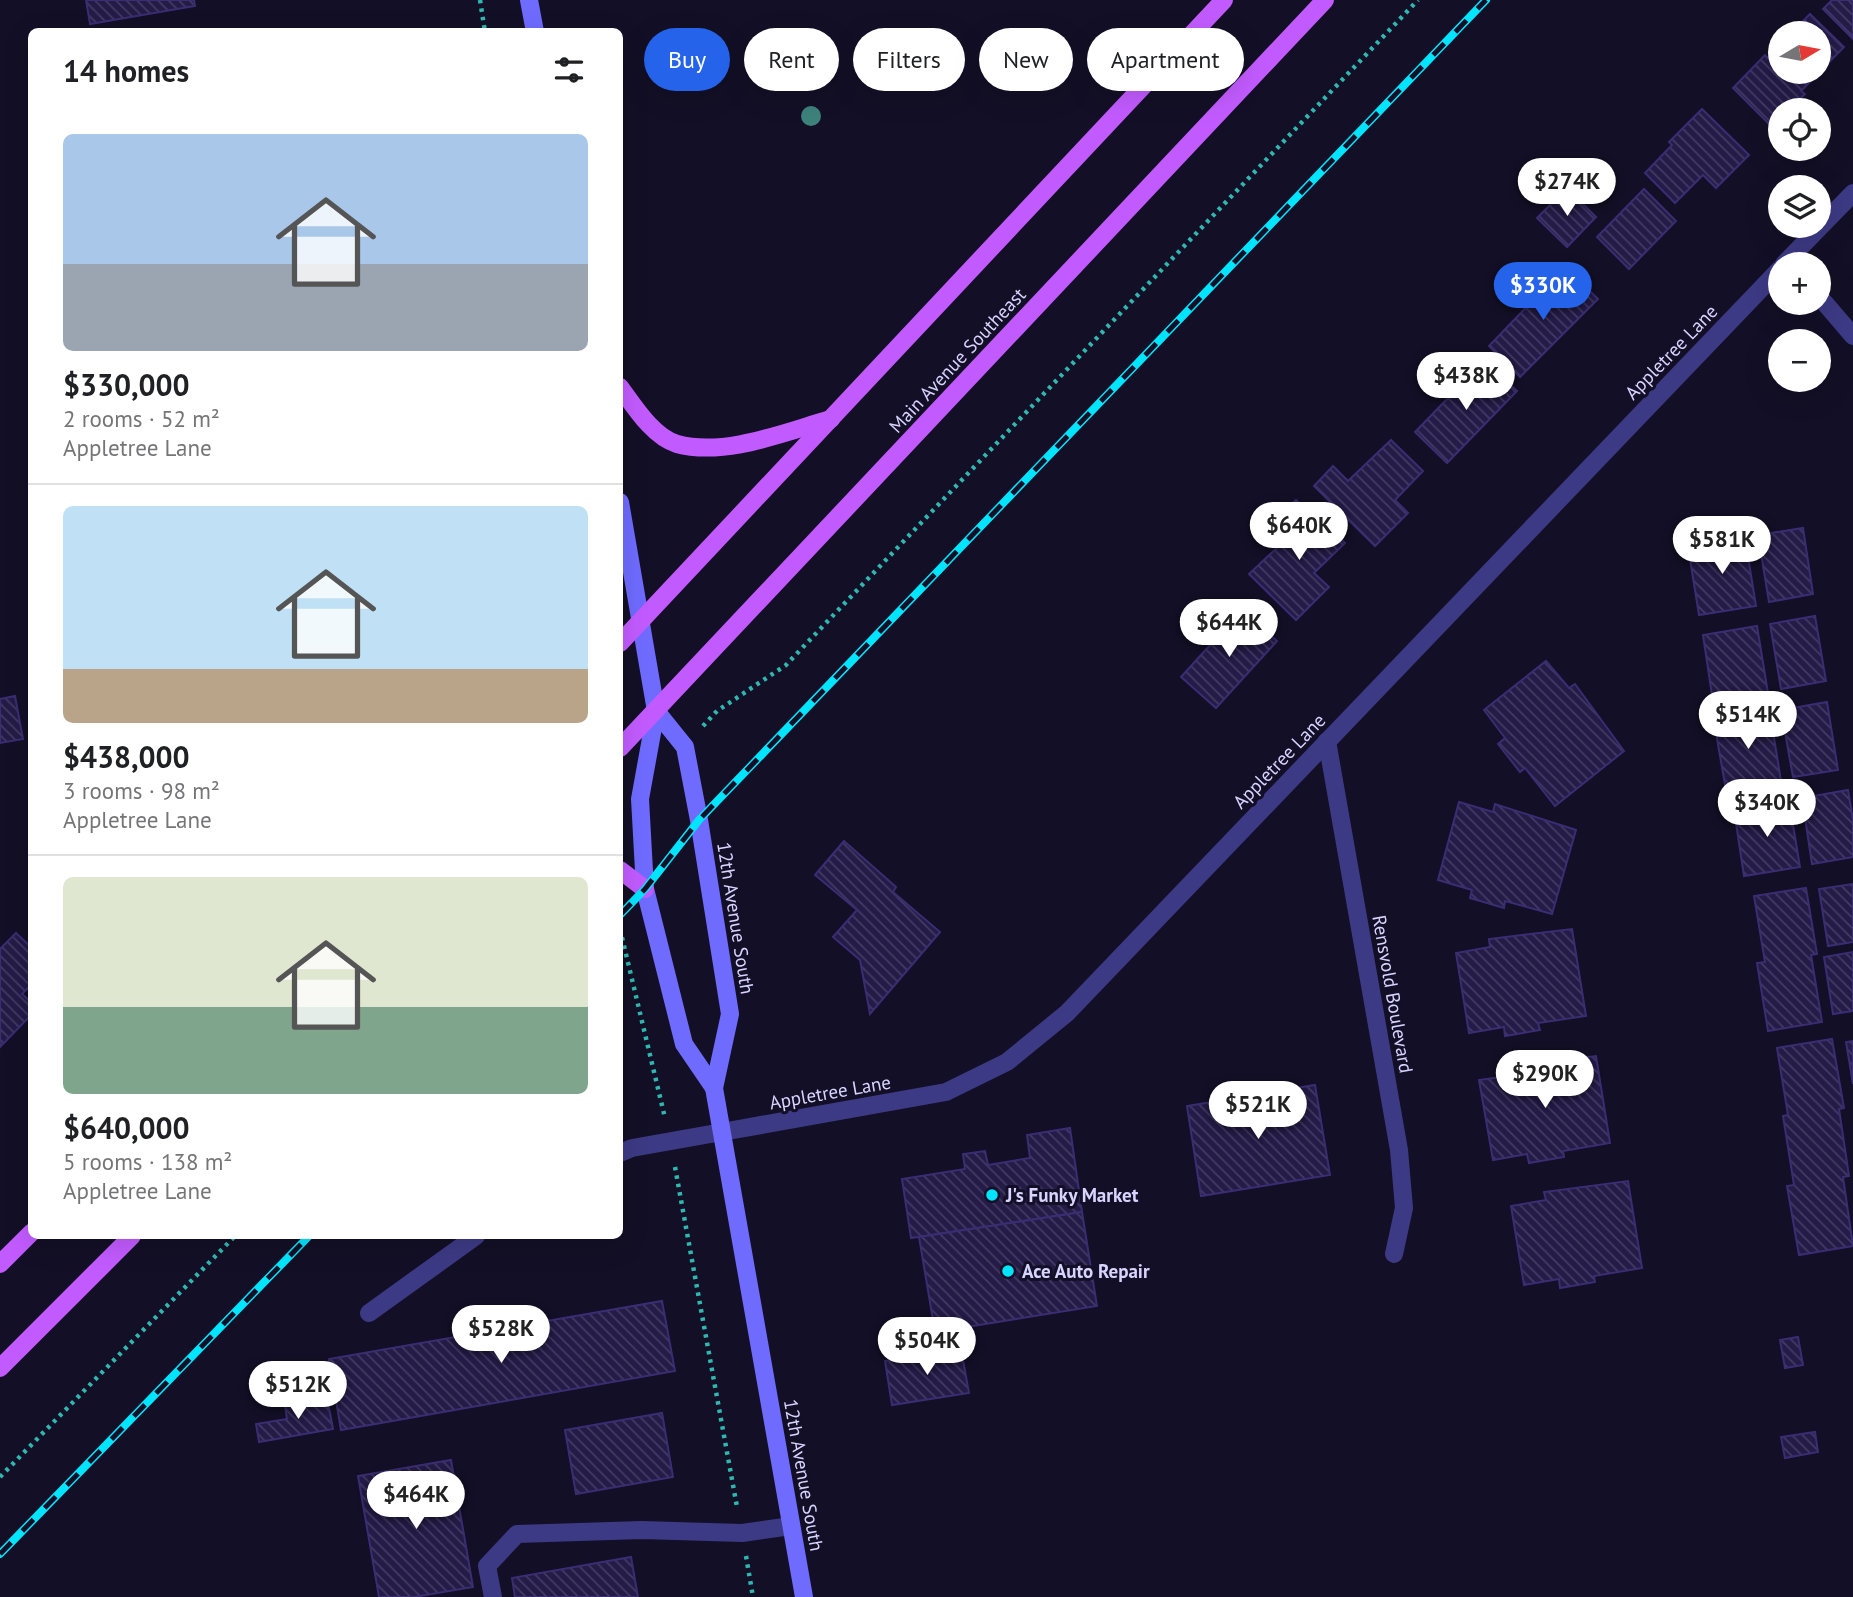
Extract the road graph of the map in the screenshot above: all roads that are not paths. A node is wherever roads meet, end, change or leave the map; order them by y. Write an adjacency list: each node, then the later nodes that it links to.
1 (529, 0): 4 (street)
2 (1224, 0): 11 (main road)
3 (1325, 0): 15 (main road, Main Avenue Southeast)
4 (534, 28)
5 (1853, 193): 6 (street)
6 (1796, 252)
7 (1768, 282): 16 (street, Appletree Lane)
8 (1831, 310): 9 (street)
9 (1853, 336)
10 (623, 391): 11 (main road)
11 (831, 419): 13 (main road)
12 (623, 519): 13 (street, 12th Avenue South)
13 (641, 622): 14 (main road); 15 (street, 12th Avenue South)
14 (623, 640)
15 (656, 711): 17 (main road, Main Avenue Southeast); 19 (street); 20 (street, 12th Avenue South)
16 (1327, 741): 21 (street, Appletree Lane); 26 (street, Rensvold Boulevard)
17 (623, 745)
18 (623, 872): 19 (main road)
19 (645, 889): 20 (street)
20 (714, 1087): 21 (street, 12th Avenue South)
21 (722, 1132): 22 (street, Appletree Lane); 30 (street, 12th Avenue South)
22 (623, 1152)
23 (28, 1236): 27 (main road)
24 (129, 1239): 29 (main road)
25 (472, 1239): 28 (street)
26 (1394, 1254)
27 (0, 1264)
28 (369, 1313)
29 (0, 1368)
30 (791, 1526): 31 (street); 32 (street, 12th Avenue South)
31 (493, 1597)
32 (804, 1597)

